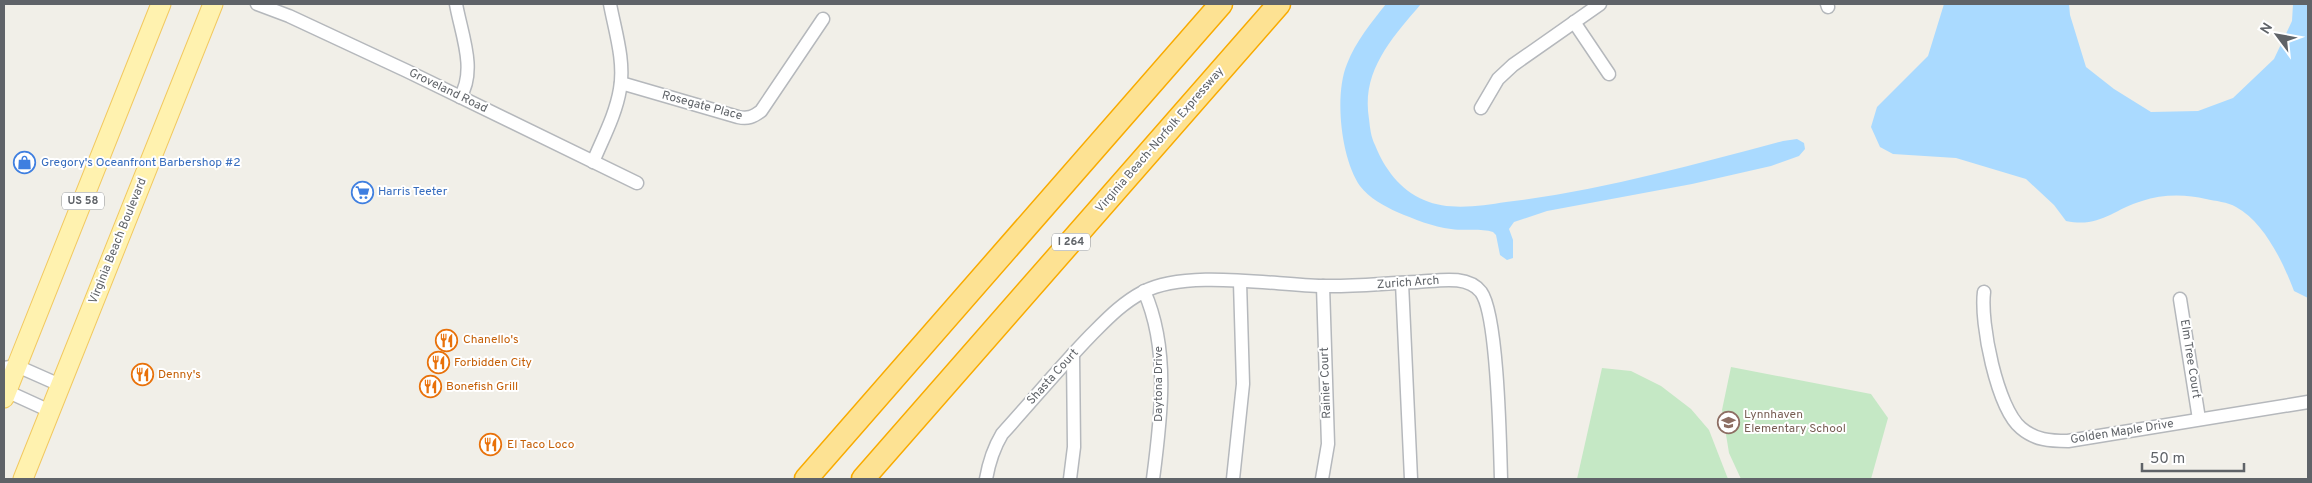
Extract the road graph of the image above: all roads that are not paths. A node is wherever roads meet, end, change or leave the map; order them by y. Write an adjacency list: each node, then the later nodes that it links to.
1 (161, 4): 24 (main road, US 58)
2 (213, 4): 25 (main road, Virginia Beach Boulevard)
3 (257, 4): 13 (street, Groveland Road)
4 (456, 4): 13 (street)
5 (610, 4): 12 (street)
6 (1221, 4): 31 (highway)
7 (1279, 4): 32 (highway, Virginia Beach-Norfolk Expressway / I 264)
8 (1600, 4): 10 (street)
9 (823, 18): 12 (street, Rosegate Place)
10 (1574, 22): 11 (street); 14 (street)
11 (1609, 74)
12 (621, 83): 15 (street)
13 (460, 97): 15 (street, Groveland Road)
14 (1481, 108)
15 (592, 162): 16 (street, Groveland Road)
16 (637, 183)
17 (1240, 282): 19 (street, Zurich Arch); 20 (street, Zurich Arch); 36 (street)
18 (1402, 283): 19 (street, Zurich Arch); 38 (street); 39 (street, Zurich Arch)
19 (1323, 286): 37 (street, Rainier Court)
20 (1144, 291): 23 (street, Shasta Court); 35 (street, Daytona Drive)
21 (1984, 292): 29 (street, Golden Maple Drive)
22 (2180, 300): 29 (street, Elm Tree Court)
23 (1073, 354): 33 (street, Shasta Court); 34 (street)
24 (10, 367): 25 (street); 26 (main road, US 58)
25 (60, 385): 28 (main road, Virginia Beach Boulevard)
26 (5, 393): 28 (street)
27 (2308, 402): 29 (street, Golden Maple Drive)
28 (50, 411): 30 (main road, Virginia Beach Boulevard)
29 (2199, 419)
30 (23, 479)
31 (806, 479)
32 (863, 479)
33 (986, 479)
34 (1070, 479)
35 (1154, 479)
36 (1233, 479)
37 (1322, 479)
38 (1411, 479)
39 (1501, 479)

